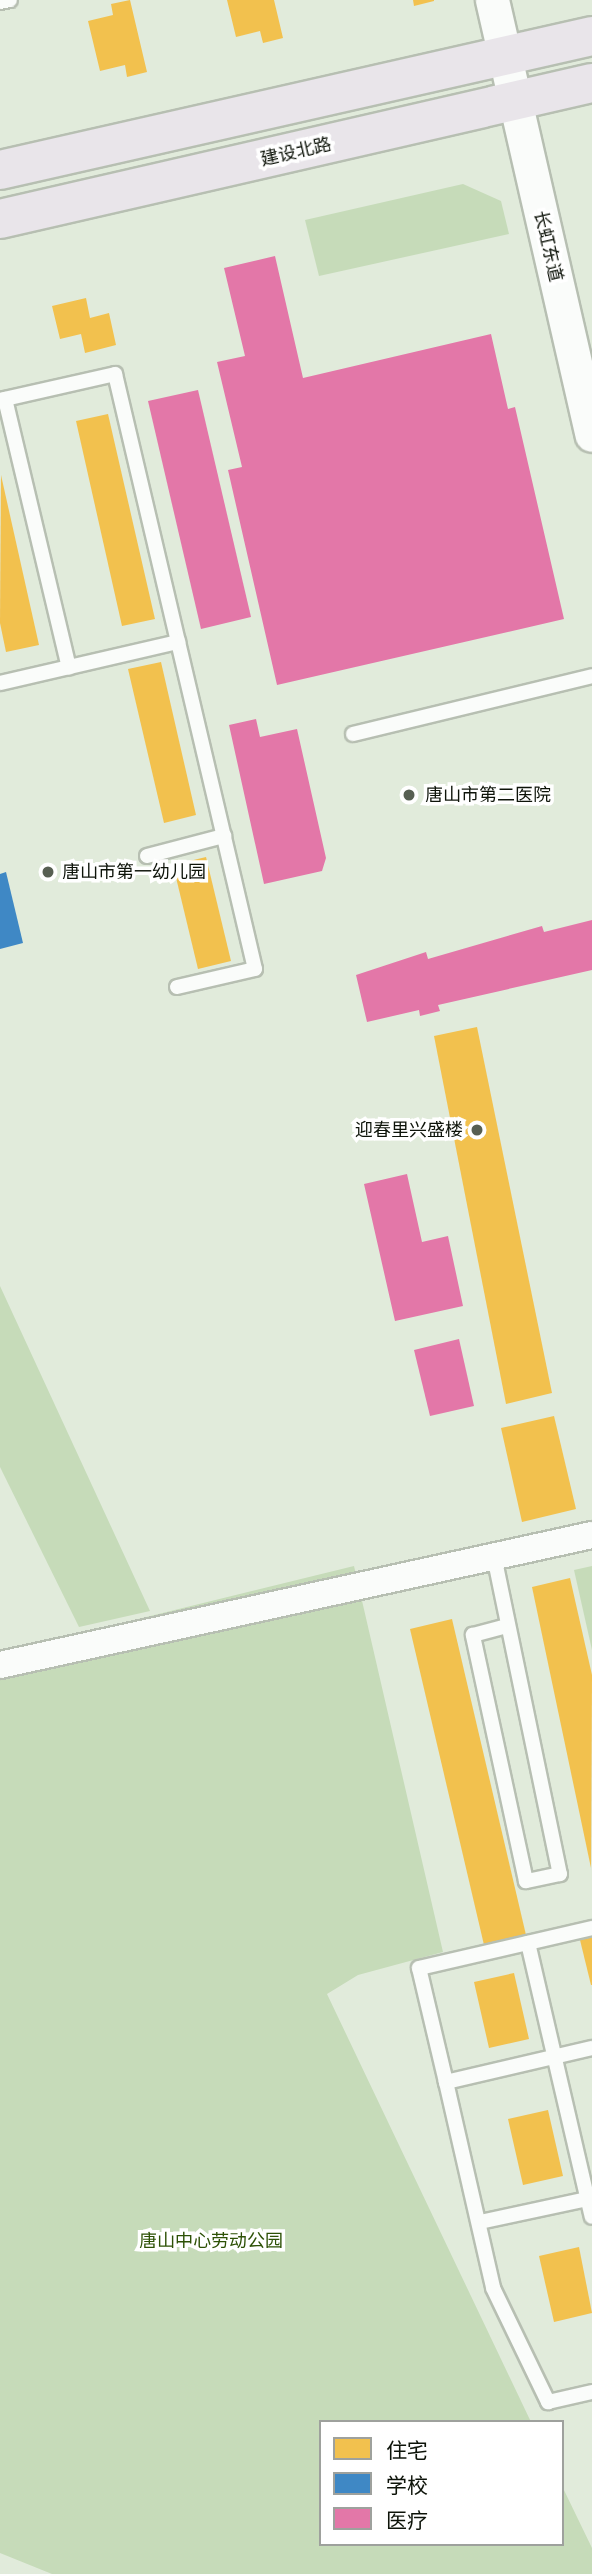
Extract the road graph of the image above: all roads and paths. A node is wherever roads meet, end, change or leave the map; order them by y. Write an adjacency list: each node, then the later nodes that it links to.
1 (10, 0): 3 (lane)
2 (492, 0): 5 (street, 长虹东道)
3 (0, 2)
4 (592, 36): 5 (main road)
5 (505, 57): 7 (street, 长虹东道); 8 (main road)
6 (592, 83): 7 (main road, 建设北路)
7 (515, 102): 9 (main road, 建设北路); 11 (street, 长虹东道)
8 (0, 170)
9 (0, 219)
10 (2, 400): 12 (lane); 13 (lane)
11 (592, 435)
12 (178, 642): 13 (lane); 17 (lane)
13 (69, 667): 15 (lane)
14 (592, 676): 16 (lane)
15 (0, 683)
16 (353, 734)
17 (224, 836): 18 (lane); 19 (lane)
18 (146, 856)
19 (177, 987)
20 (592, 1535): 21 (street)
21 (494, 1556): 22 (lane); 23 (street)
22 (507, 1626): 22 (lane)
23 (0, 1665)
24 (592, 1928): 25 (lane)
25 (528, 1943): 27 (lane); 28 (lane)
26 (592, 2048): 27 (lane)
27 (555, 2057): 28 (lane); 29 (lane)
28 (446, 2082): 31 (lane)
29 (590, 2198): 30 (lane); 31 (lane)
30 (592, 2217)
31 (480, 2222): 32 (lane)
32 (592, 2392)

